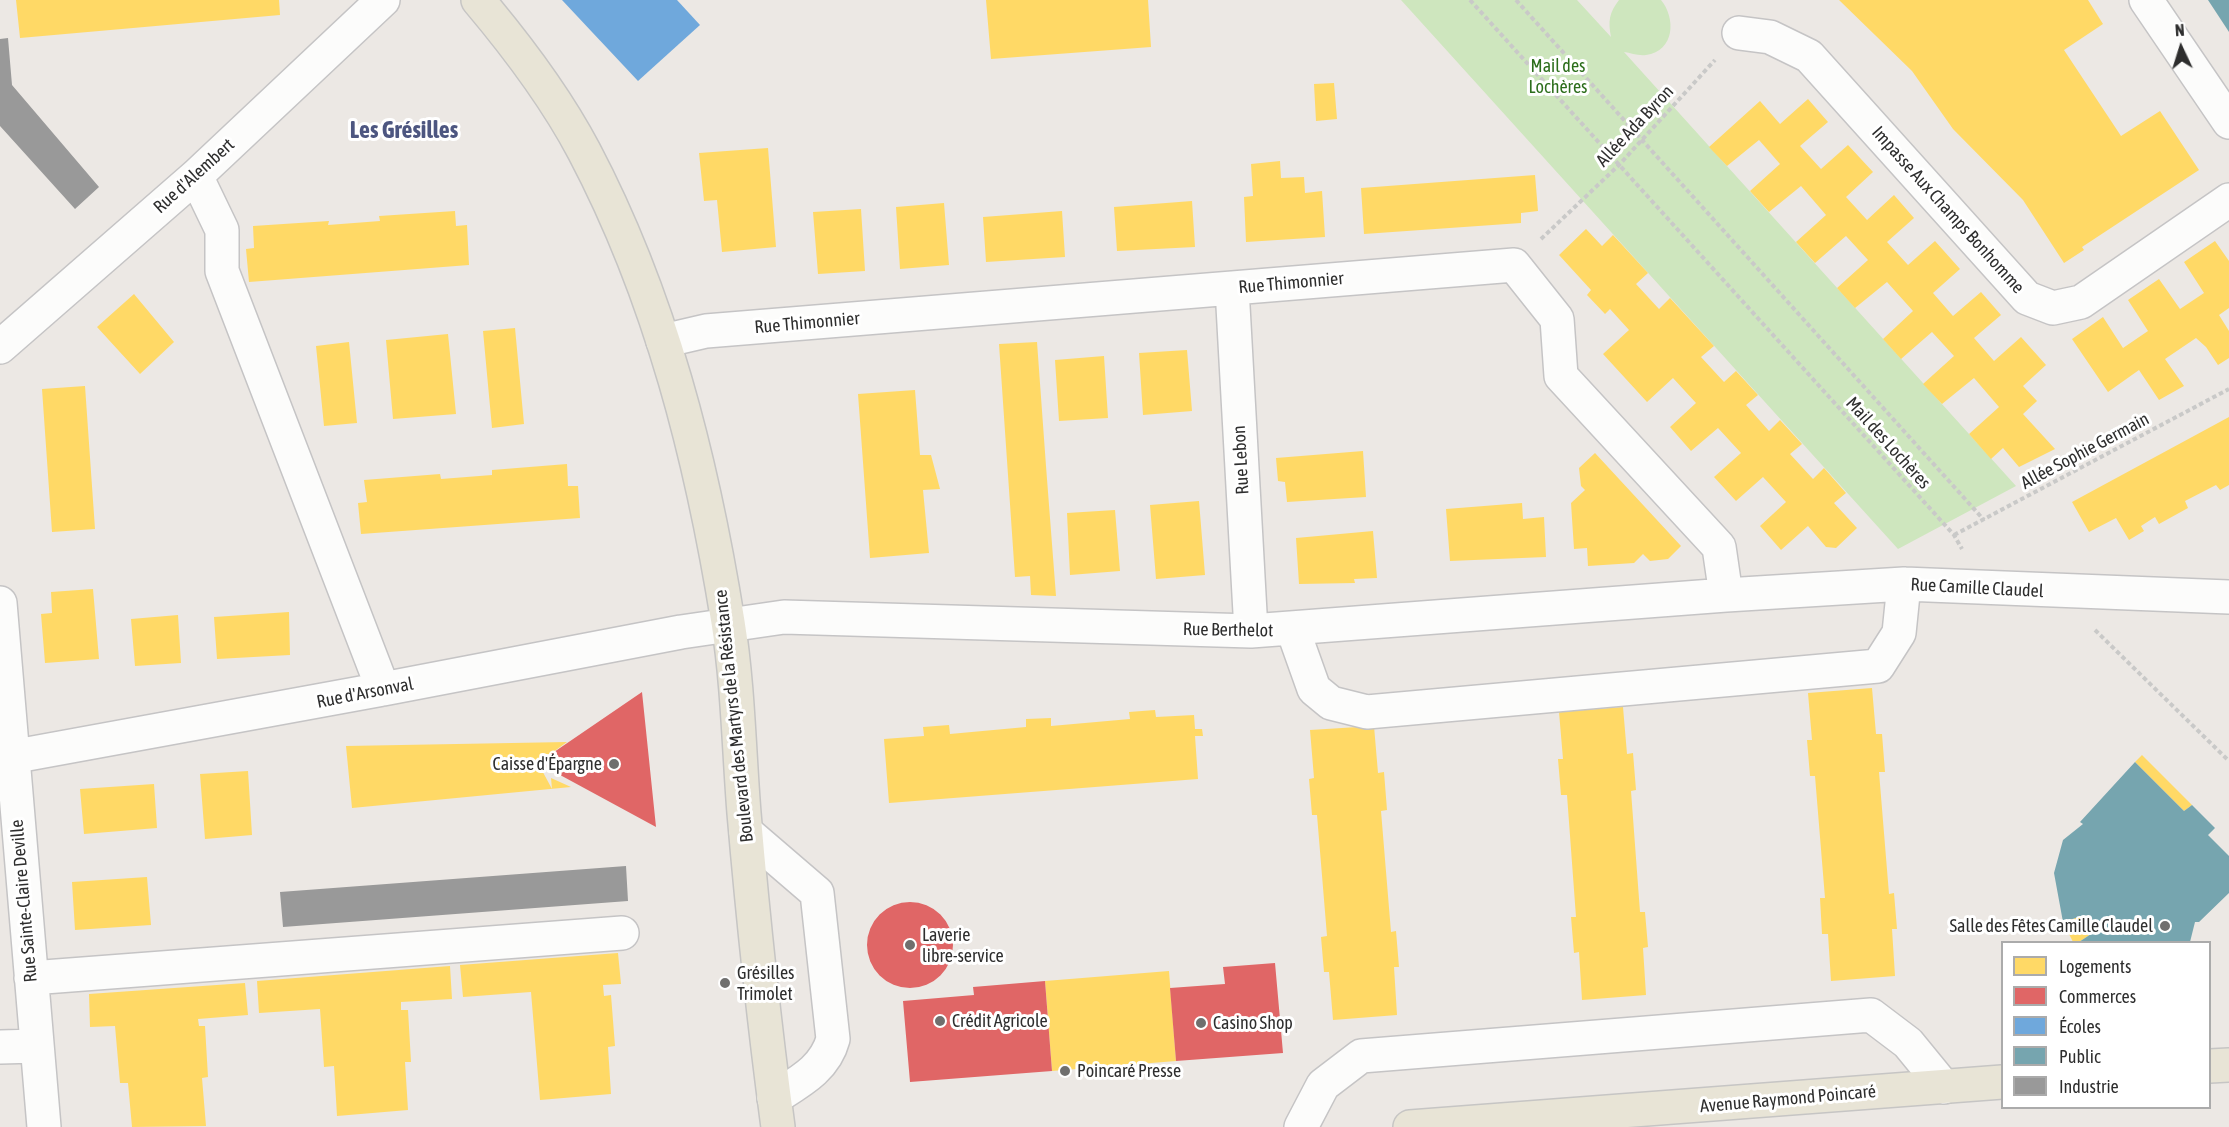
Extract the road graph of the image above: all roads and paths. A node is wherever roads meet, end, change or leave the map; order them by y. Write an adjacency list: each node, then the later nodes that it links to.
1 (383, 0): 10 (street, Rue d'Alembert)
2 (478, 0): 14 (main road, Boulevard des Martyrs de la Résistance)
3 (1470, 0): 9 (path, Mail des Lochères)
4 (1516, 0): 8 (path, Mail des Lochères)
5 (2146, 0): 7 (street)
6 (1739, 33): 8 (path, Allée Ada Byron); 11 (street, Impasse Aux Champs Bonhomme)
7 (2229, 123)
8 (1641, 140): 9 (path, Allée Ada Byron); 17 (path, Mail des Lochères)
9 (1619, 165): 12 (path, Allée Ada Byron); 18 (path, Mail des Lochères)
10 (196, 176): 15 (street, Rue d'Alembert); 28 (street)
11 (2229, 200)
12 (1514, 265): 13 (street, Rue Thimonnier); 22 (street)
13 (1232, 288): 14 (street, Rue Thimonnier); 27 (street, Rue Lebon)
14 (663, 341): 25 (main road, Boulevard des Martyrs de la Résistance)
15 (0, 347)
16 (2229, 389): 17 (path, Allée Sophie Germain)
17 (1984, 520): 18 (path, Allée Sophie Germain)
18 (1953, 535): 20 (path, Mail des Lochères)
19 (1904, 584): 20 (street, Rue Camille Claudel); 22 (street, Rue Camille Claudel); 26 (street)
20 (1988, 589): 21 (street, Rue Camille Claudel)
21 (2055, 592): 23 (street, Rue Camille Claudel); 30 (path)
22 (1726, 595): 26 (street, Rue Berthelot)
23 (2229, 597)
24 (0, 603): 29 (street, Rue Sainte-Claire Deville)
25 (729, 626): 27 (street, Rue Berthelot); 28 (street, Rue d'Arsonval); 31 (main road, Boulevard des Martyrs de la Résistance)
26 (1293, 630): 27 (street, Rue Berthelot)
27 (1251, 632)
28 (383, 690): 29 (street, Rue d'Arsonval)
29 (6, 758): 33 (street, Rue Sainte-Claire Deville)
30 (2229, 761)
31 (746, 832): 40 (main road, Boulevard des Martyrs de la Résistance); 40 (street)
32 (622, 933): 33 (street)
33 (31, 978): 34 (street, Rue Sainte-Claire Deville)
34 (37, 1046): 35 (street); 42 (street, Rue Sainte-Claire Deville)
35 (0, 1047)
36 (2229, 1065): 37 (main road)
37 (2211, 1066)
38 (2001, 1082): 39 (main road, Avenue Raymond Poincaré)
39 (1944, 1087): 41 (main road, Avenue Raymond Poincaré); 43 (street)
40 (776, 1112)
41 (1576, 1121): 44 (main road, Avenue Raymond Poincaré)
42 (44, 1127)
43 (1301, 1127)
44 (1410, 1127)

